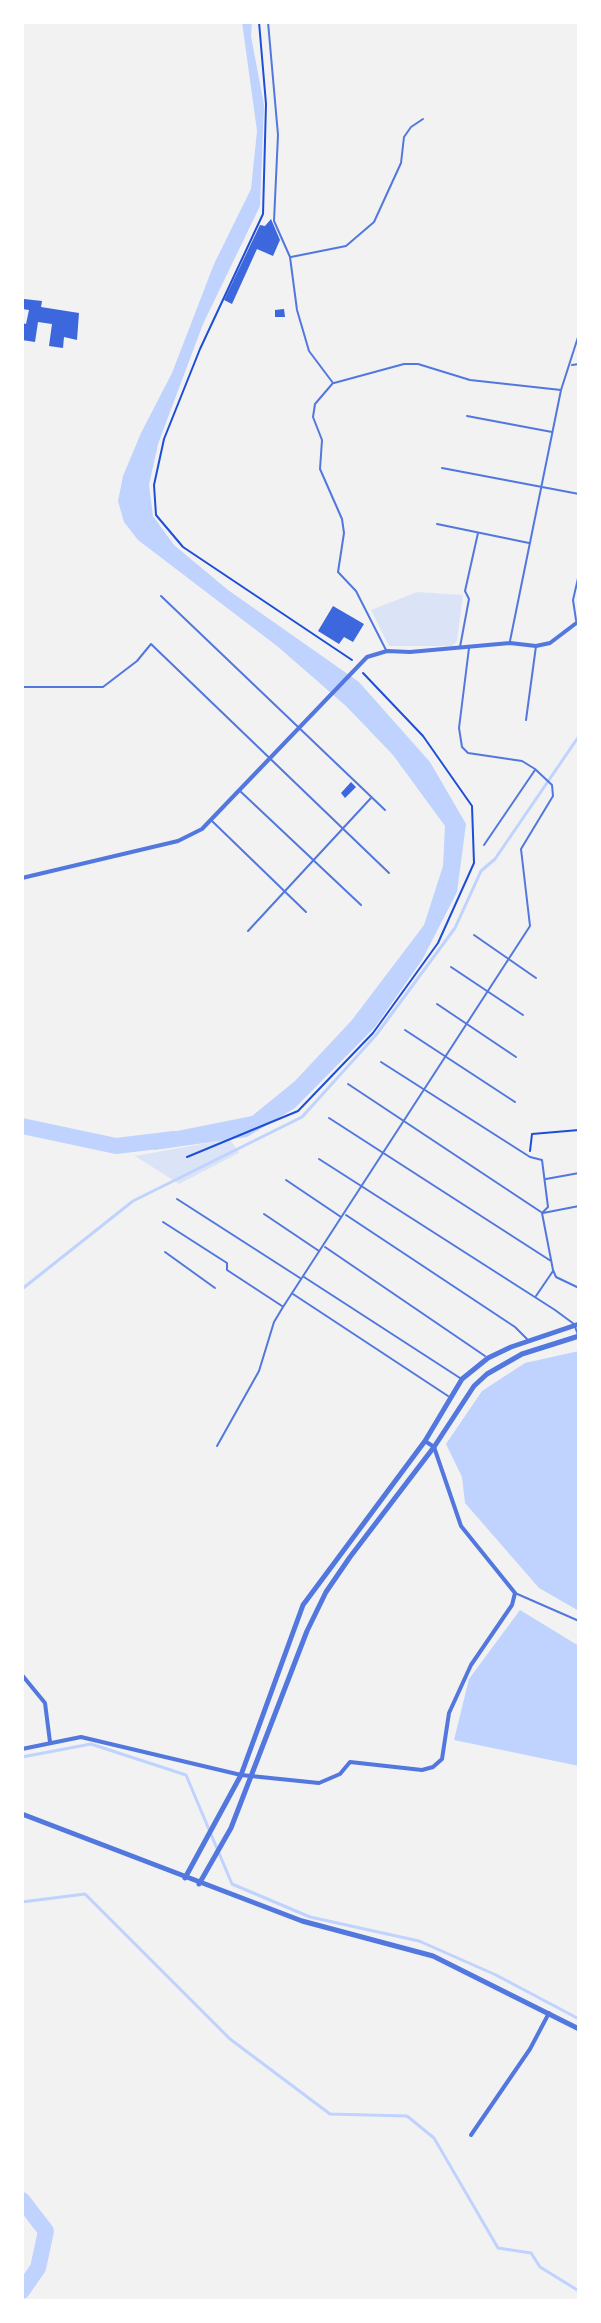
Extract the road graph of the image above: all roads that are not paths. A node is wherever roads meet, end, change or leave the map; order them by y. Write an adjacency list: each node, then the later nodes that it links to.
1 (268, 22): 3 (lane)
2 (423, 119): 3 (lane)
3 (290, 257): 7 (lane)
4 (579, 334): 6 (lane)
5 (579, 364): 6 (lane)
6 (570, 365): 8 (lane)
7 (333, 383): 8 (lane); 24 (lane)
8 (561, 390): 10 (lane)
9 (467, 416): 10 (lane)
10 (553, 432): 12 (lane)
11 (442, 468): 12 (lane)
12 (541, 488): 13 (lane); 16 (lane)
13 (579, 494)
14 (437, 524): 15 (lane)
15 (478, 533): 16 (lane); 22 (lane)
16 (530, 544): 20 (lane)
17 (579, 574): 19 (lane)
18 (161, 596): 27 (lane)
19 (578, 622): 21 (street)
20 (510, 643): 21 (street); 23 (street)
21 (536, 646): 26 (lane)
22 (460, 648): 23 (street); 24 (street)
23 (469, 648): 29 (lane)
24 (387, 651): 27 (street)
25 (22, 687): 28 (lane)
26 (526, 720)
27 (301, 728): 28 (street); 31 (lane)
28 (272, 758): 30 (street); 34 (lane)
29 (535, 769): 35 (lane); 44 (lane)
30 (240, 791): 33 (street); 36 (lane)
31 (372, 798): 32 (lane); 34 (lane)
32 (385, 810)
33 (212, 821): 38 (street); 39 (lane)
34 (344, 829): 36 (lane); 37 (lane)
35 (484, 845)
36 (315, 860): 39 (lane); 40 (lane)
37 (389, 873)
38 (22, 878)
39 (285, 892): 41 (lane); 42 (lane)
40 (361, 905)
41 (306, 912)
42 (248, 931)
43 (474, 935): 44 (lane)
44 (509, 959): 46 (lane); 47 (lane)
45 (451, 967): 47 (lane)
46 (536, 978)
47 (488, 991): 49 (lane); 50 (lane)
48 (437, 1004): 50 (lane)
49 (523, 1015)
50 (467, 1023): 52 (lane); 53 (lane)
51 (405, 1030): 52 (lane)
52 (446, 1057): 56 (lane); 57 (lane)
53 (516, 1057)
54 (381, 1062): 56 (lane)
55 (348, 1084): 59 (lane)
56 (424, 1089): 59 (lane); 63 (lane)
57 (515, 1102)
58 (329, 1118): 60 (lane)
59 (405, 1122): 60 (lane); 68 (lane)
60 (384, 1154): 65 (lane); 75 (lane)
61 (319, 1159): 65 (lane)
62 (579, 1173): 63 (lane)
63 (544, 1179): 68 (lane)
64 (286, 1180): 70 (lane)
65 (363, 1188): 70 (lane); 81 (lane)
66 (177, 1199): 77 (lane)
67 (579, 1206): 68 (lane)
68 (542, 1213): 75 (lane)
69 (264, 1214): 74 (lane)
70 (343, 1217): 72 (lane); 86 (lane)
71 (163, 1222): 82 (lane)
72 (324, 1246): 74 (lane); 87 (lane)
73 (165, 1252): 78 (lane)
74 (319, 1252): 77 (lane)
75 (552, 1262): 76 (lane)
76 (553, 1270): 79 (lane); 81 (lane)
77 (302, 1278): 80 (lane); 88 (lane)
78 (215, 1288)
79 (579, 1288)
80 (292, 1293): 82 (lane); 89 (lane)
81 (535, 1297): 84 (lane)
82 (283, 1307): 91 (lane)
83 (579, 1318): 84 (lane)
84 (577, 1324): 85 (lane); 86 (street)
85 (579, 1336): 92 (street)
86 (528, 1340): 87 (street)
87 (488, 1358): 88 (street)
88 (462, 1379): 89 (street)
89 (450, 1397): 90 (street)
90 (425, 1441): 92 (street); 99 (street)
91 (217, 1446)
92 (434, 1447): 93 (street); 98 (street)
93 (515, 1593): 94 (lane); 98 (street)
94 (579, 1621)
95 (22, 1675): 96 (street)
96 (50, 1742): 97 (street); 99 (street)
97 (22, 1749)
98 (255, 1774): 99 (street); 102 (street)
99 (241, 1775): 101 (street)
100 (22, 1814): 101 (street)
101 (185, 1878): 102 (street)
102 (199, 1884): 103 (street)
103 (549, 2013): 104 (street); 105 (street)
104 (579, 2029)
105 (471, 2135)

